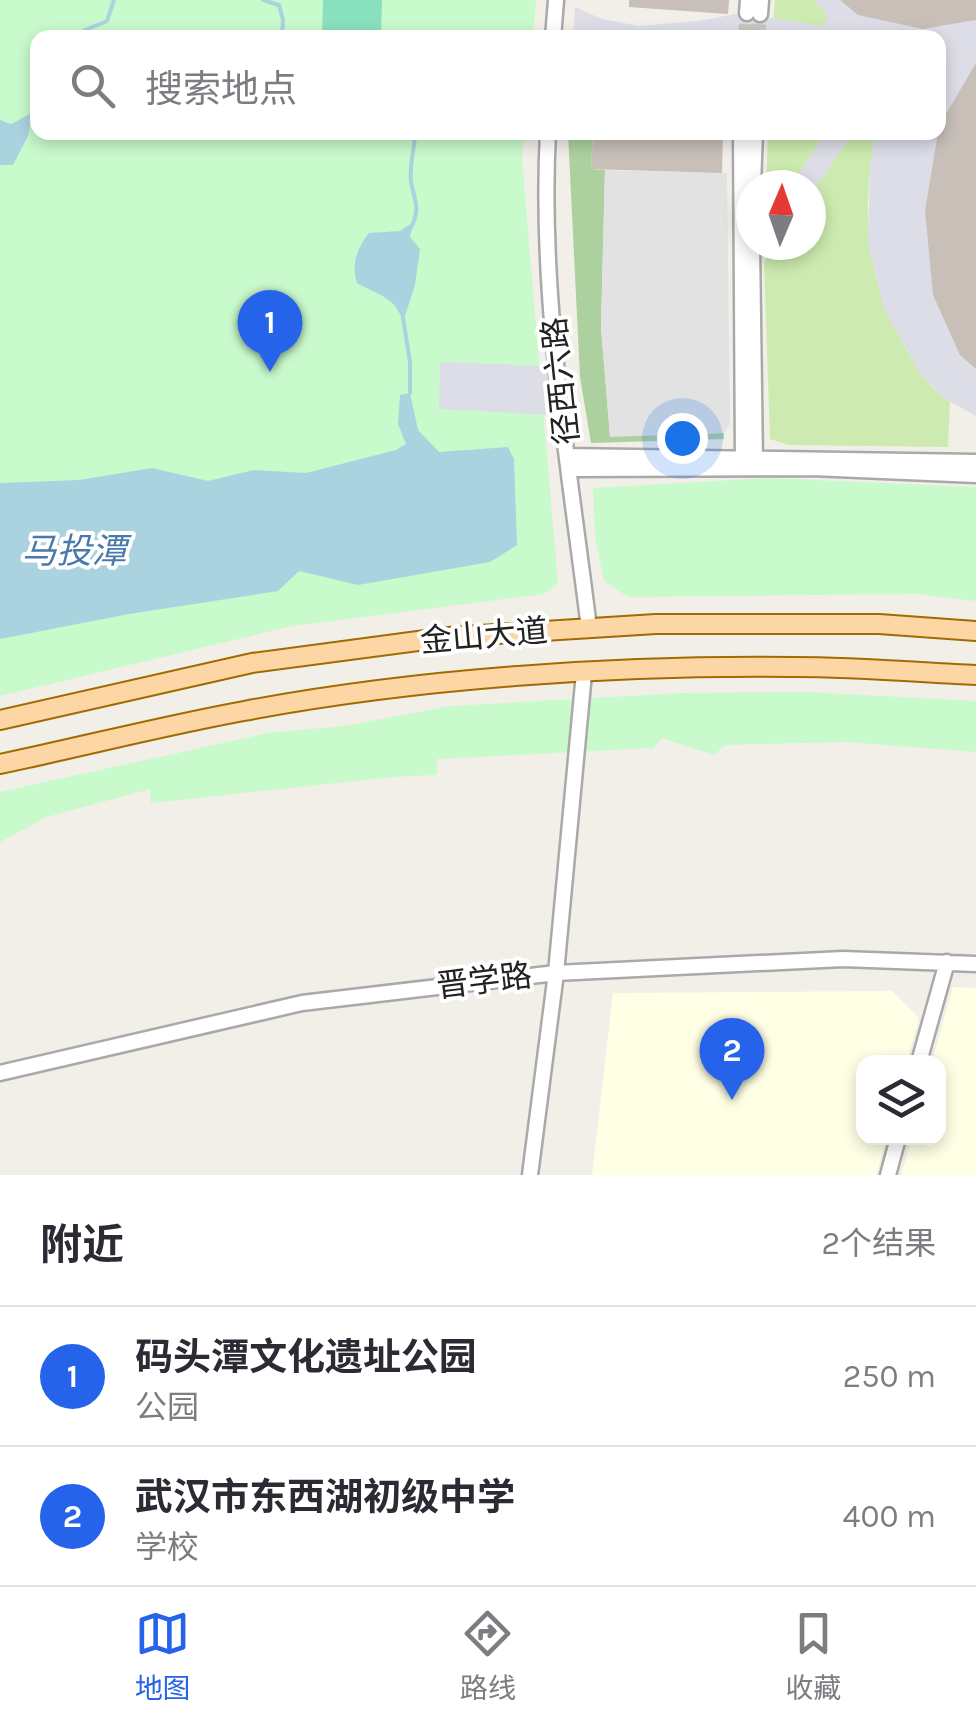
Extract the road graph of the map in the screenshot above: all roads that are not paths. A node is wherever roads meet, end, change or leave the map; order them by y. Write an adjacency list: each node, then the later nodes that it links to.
1 (556, 0): 2 (street)
2 (554, 30)
3 (548, 140): 8 (street, 径西六路)
4 (741, 140): 9 (street)
5 (754, 140): 6 (street)
6 (753, 170)
7 (752, 260): 9 (street)
8 (569, 462): 9 (street); 12 (street, 径西六路)
9 (749, 462): 10 (street); 11 (street)
10 (976, 462)
11 (976, 475)
12 (589, 628): 13 (main road, 金山大道); 16 (main road, 金山大道)
13 (976, 632)
14 (584, 673): 15 (main road, 金山大道); 17 (main road, 金山大道); 20 (street)
15 (976, 674)
16 (0, 720)
17 (0, 764)
18 (947, 962): 19 (street, 晋学路); 20 (street, 晋学路); 21 (street)
19 (976, 964)
20 (556, 973): 22 (street, 晋学路); 24 (street)
21 (921, 1055)
22 (0, 1073)
23 (896, 1145): 25 (street)
24 (530, 1175)
25 (888, 1175)

